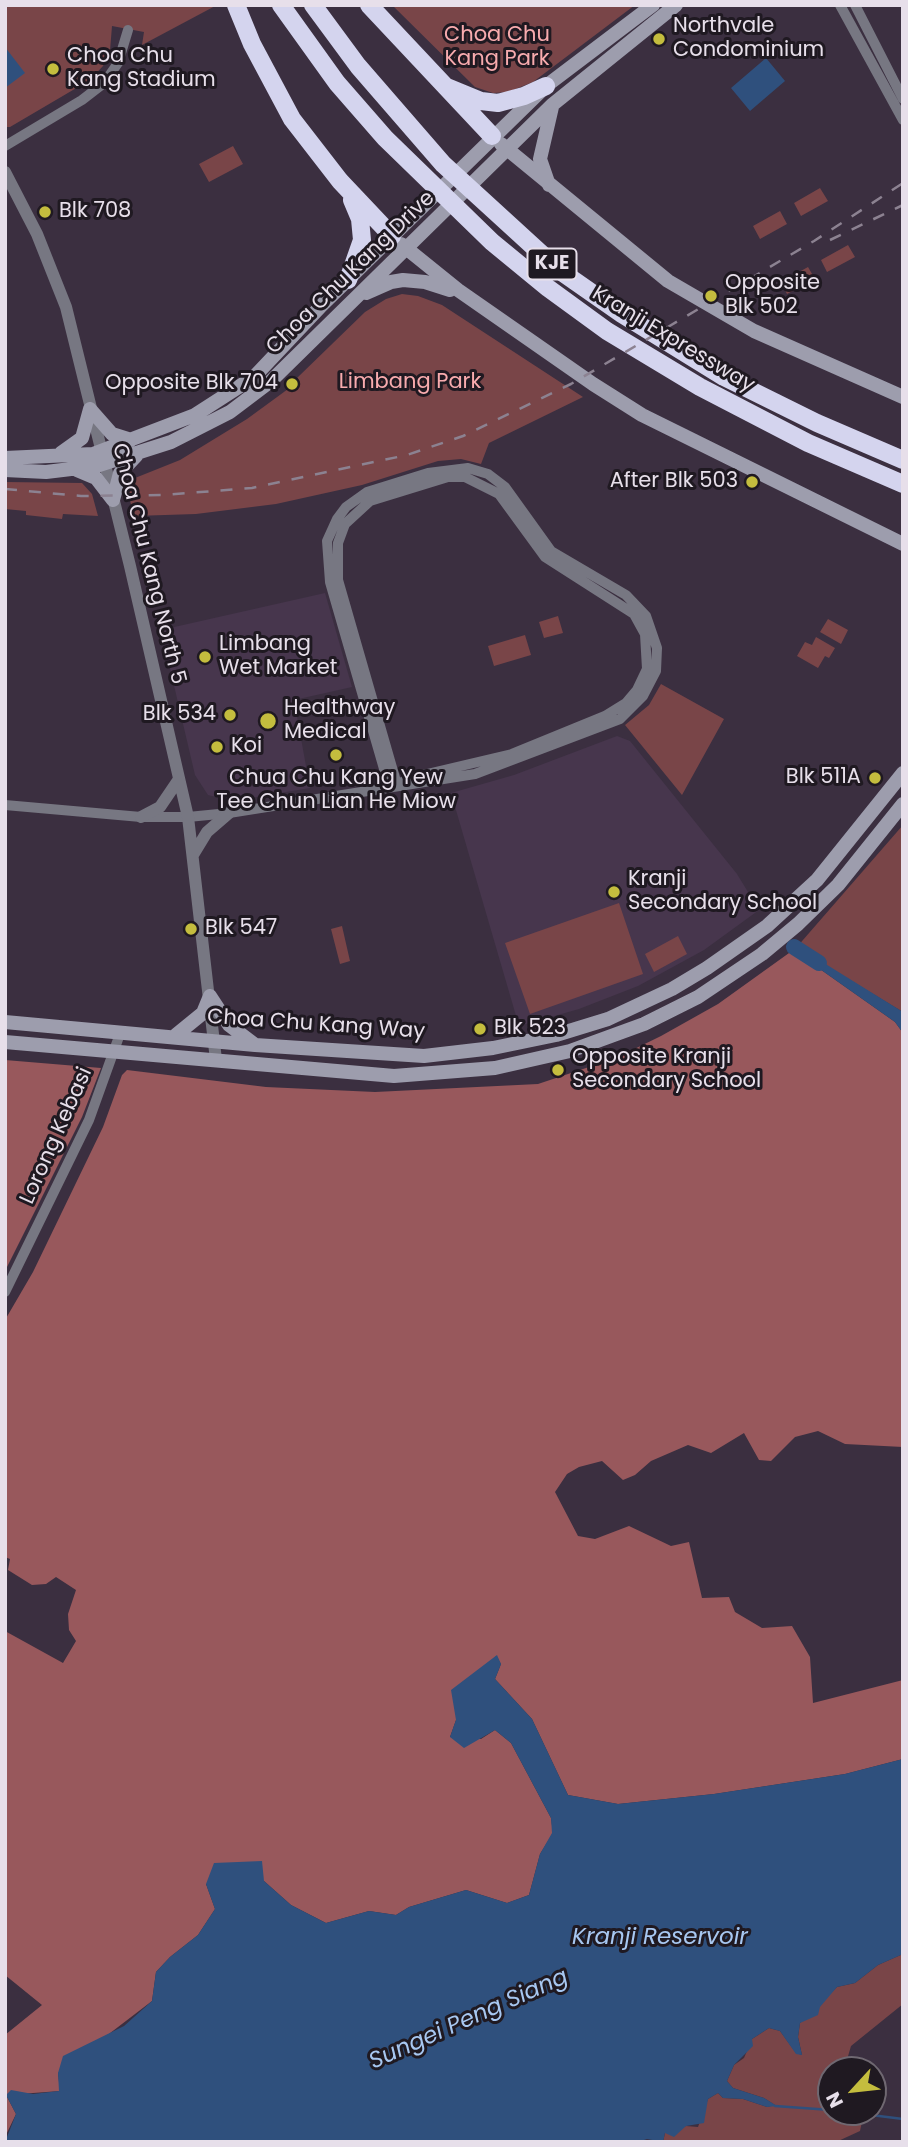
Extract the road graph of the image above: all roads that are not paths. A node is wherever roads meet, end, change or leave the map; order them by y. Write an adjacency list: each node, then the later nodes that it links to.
1 (236, 5): 20 (highway)
2 (281, 5): 37 (highway, Kranji Expressway / KJE)
3 (313, 5): 34 (highway, Kranji Expressway / KJE)
4 (369, 5): 11 (highway)
5 (653, 5): 12 (main road, Choa Chu Kang Drive)
6 (676, 5): 14 (main road, Choa Chu Kang Drive)
7 (841, 5): 10 (street)
8 (855, 5): 10 (street)
9 (128, 30): 17 (street)
10 (887, 80): 13 (street); 15 (street)
11 (441, 84): 12 (highway); 16 (highway)
12 (546, 86): 16 (main road, Choa Chu Kang Drive)
13 (903, 99)
14 (552, 105): 18 (main road, Choa Chu Kang Drive); 21 (main road)
15 (903, 120)
16 (485, 143): 18 (main road); 22 (main road, Choa Chu Kang Drive)
17 (5, 146)
18 (506, 149): 21 (main road); 23 (main road, Choa Chu Kang Drive)
19 (5, 172): 28 (street, Choa Chu Kang North 5)
20 (340, 181): 22 (highway); 24 (highway)
21 (550, 186): 27 (main road)
22 (395, 233): 23 (main road); 24 (main road, Choa Chu Kang Drive)
23 (410, 246): 25 (main road); 26 (main road, Choa Chu Kang Drive)
24 (348, 280): 29 (main road, Choa Chu Kang Drive)
25 (458, 290): 26 (main road); 39 (main road)
26 (349, 304): 30 (main road, Choa Chu Kang Drive)
27 (903, 397)
28 (90, 408): 29 (main road); 31 (main road); 32 (street, Choa Chu Kang North 5)
29 (132, 440): 32 (main road, Choa Chu Kang Drive)
30 (138, 455): 32 (main road, Choa Chu Kang Drive); 38 (main road)
31 (53, 457): 32 (main road, Choa Chu Kang Drive); 33 (main road, Choa Chu Kang Drive)
32 (102, 457): 35 (main road, Choa Chu Kang Drive); 38 (street, Choa Chu Kang North 5)
33 (5, 458)
34 (903, 460)
35 (76, 469): 36 (main road, Choa Chu Kang Drive); 38 (main road)
36 (5, 470)
37 (903, 484)
38 (113, 499): 41 (street, Choa Chu Kang North 5)
39 (903, 544)
40 (903, 773): 55 (main road, Choa Chu Kang Way)
41 (179, 779): 46 (street); 47 (street, Choa Chu Kang North 5)
42 (393, 786): 42 (street); 45 (street)
43 (903, 804): 57 (main road, Choa Chu Kang Way)
44 (5, 805): 46 (street)
45 (229, 813): 47 (street); 48 (street)
46 (141, 817): 47 (street)
47 (188, 817): 48 (street, Choa Chu Kang North 5)
48 (193, 855): 49 (street, Choa Chu Kang North 5)
49 (210, 996): 52 (main road); 53 (street, Choa Chu Kang North 5); 55 (main road)
50 (5, 1022): 51 (main road, Choa Chu Kang Way)
51 (121, 1031): 52 (main road, Choa Chu Kang Way); 56 (street, Lorong Kebasi)
52 (176, 1035): 53 (main road, Choa Chu Kang Way)
53 (215, 1040): 55 (main road, Choa Chu Kang Way); 57 (street, Choa Chu Kang North 5)
54 (5, 1042): 56 (main road, Choa Chu Kang Way)
55 (255, 1045)
56 (115, 1051): 57 (main road, Choa Chu Kang Way); 58 (street, Lorong Kebasi)
57 (216, 1060)
58 (5, 1292)

